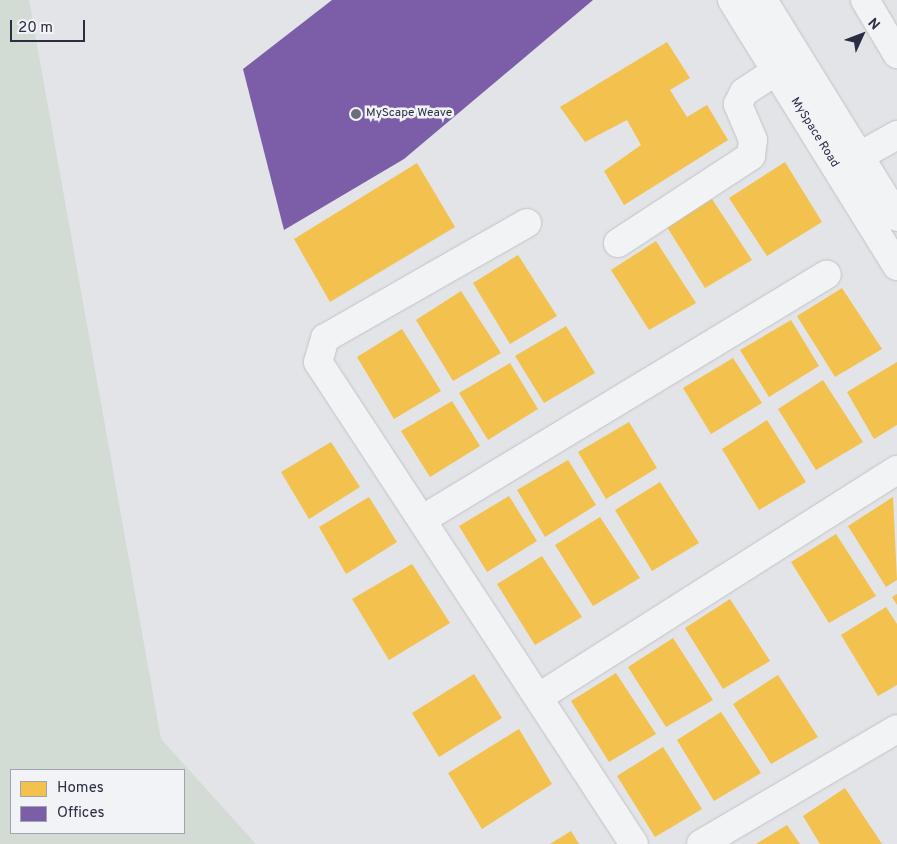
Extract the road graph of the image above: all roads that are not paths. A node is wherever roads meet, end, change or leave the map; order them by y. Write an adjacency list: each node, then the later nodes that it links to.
1 (732, 0): 5 (street, MySpace Road)
2 (763, 0): 6 (street)
3 (865, 0): 4 (street)
4 (897, 54)
5 (776, 71): 7 (street, MySpace Road); 13 (street)
6 (829, 106): 7 (street); 9 (street)
7 (806, 120): 14 (street, MySpace Road)
8 (897, 135): 9 (street)
9 (860, 156): 10 (street)
10 (889, 186): 11 (street)
11 (897, 217)
12 (527, 223): 17 (street)
13 (618, 243)
14 (897, 266)
15 (827, 274): 17 (street)
16 (897, 470): 18 (street)
17 (423, 520): 18 (street)
18 (539, 697): 20 (street)
19 (897, 728): 21 (street)
20 (634, 844)
21 (700, 844)

